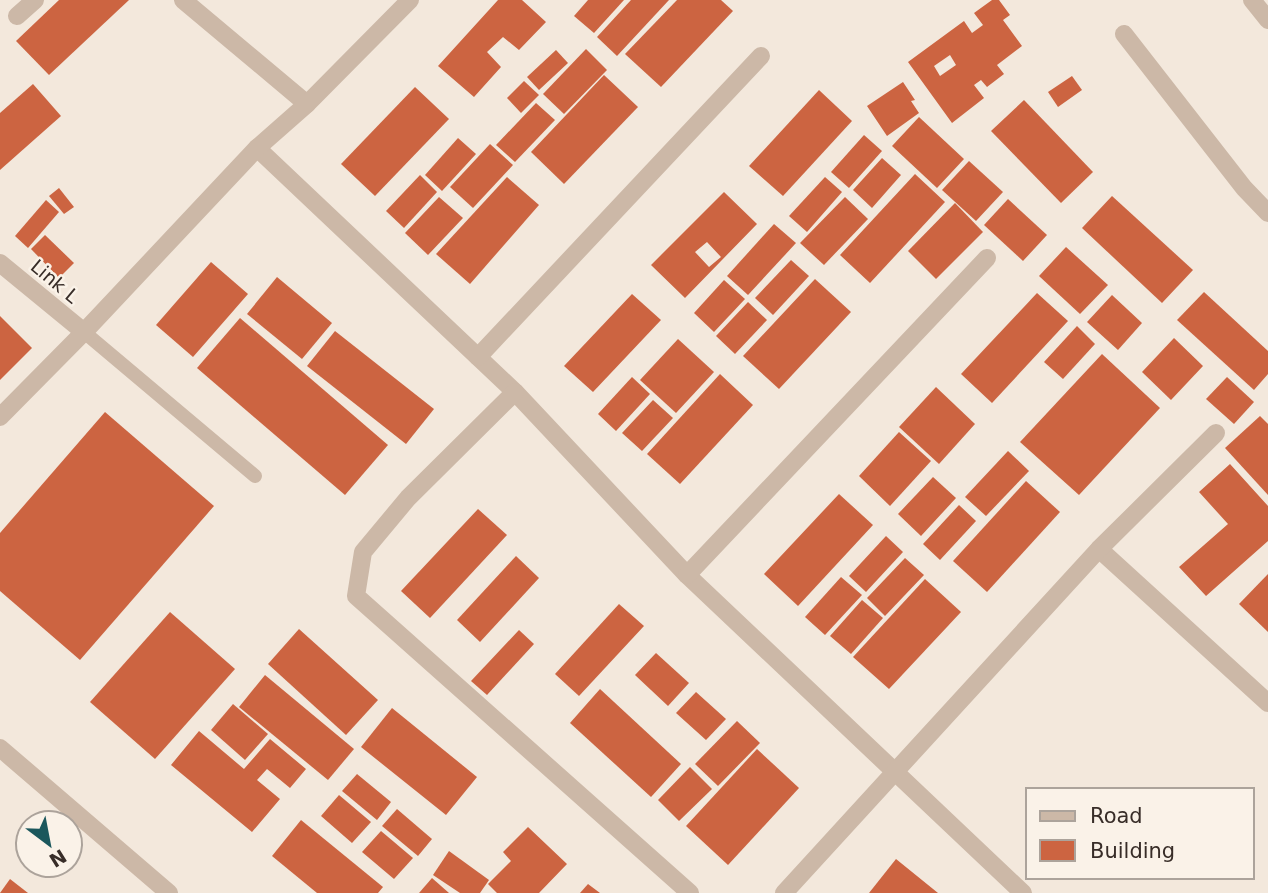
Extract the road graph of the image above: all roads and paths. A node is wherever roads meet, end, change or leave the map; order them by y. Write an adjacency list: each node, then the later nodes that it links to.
1 (35, 0): 5 (street)
2 (183, 0): 9 (street)
3 (410, 0): 9 (street)
4 (1252, 0): 6 (street)
5 (17, 16)
6 (1268, 20)
7 (1124, 34): 11 (street)
8 (761, 56): 15 (street)
9 (307, 104): 10 (street)
10 (257, 148): 14 (street); 15 (street)
11 (1268, 213)
12 (987, 258): 21 (street)
13 (0, 262): 14 (street, Link L)
14 (84, 332): 17 (street); 19 (lane)
15 (478, 357): 16 (street)
16 (514, 392): 21 (street); 26 (street)
17 (0, 416)
18 (1216, 433): 20 (street)
19 (255, 476)
20 (1099, 549): 22 (street); 24 (street)
21 (687, 575): 24 (street)
22 (1268, 703)
23 (0, 748): 25 (street)
24 (897, 771): 27 (street); 28 (street)
25 (169, 893)
26 (690, 893)
27 (784, 893)
28 (1023, 893)

